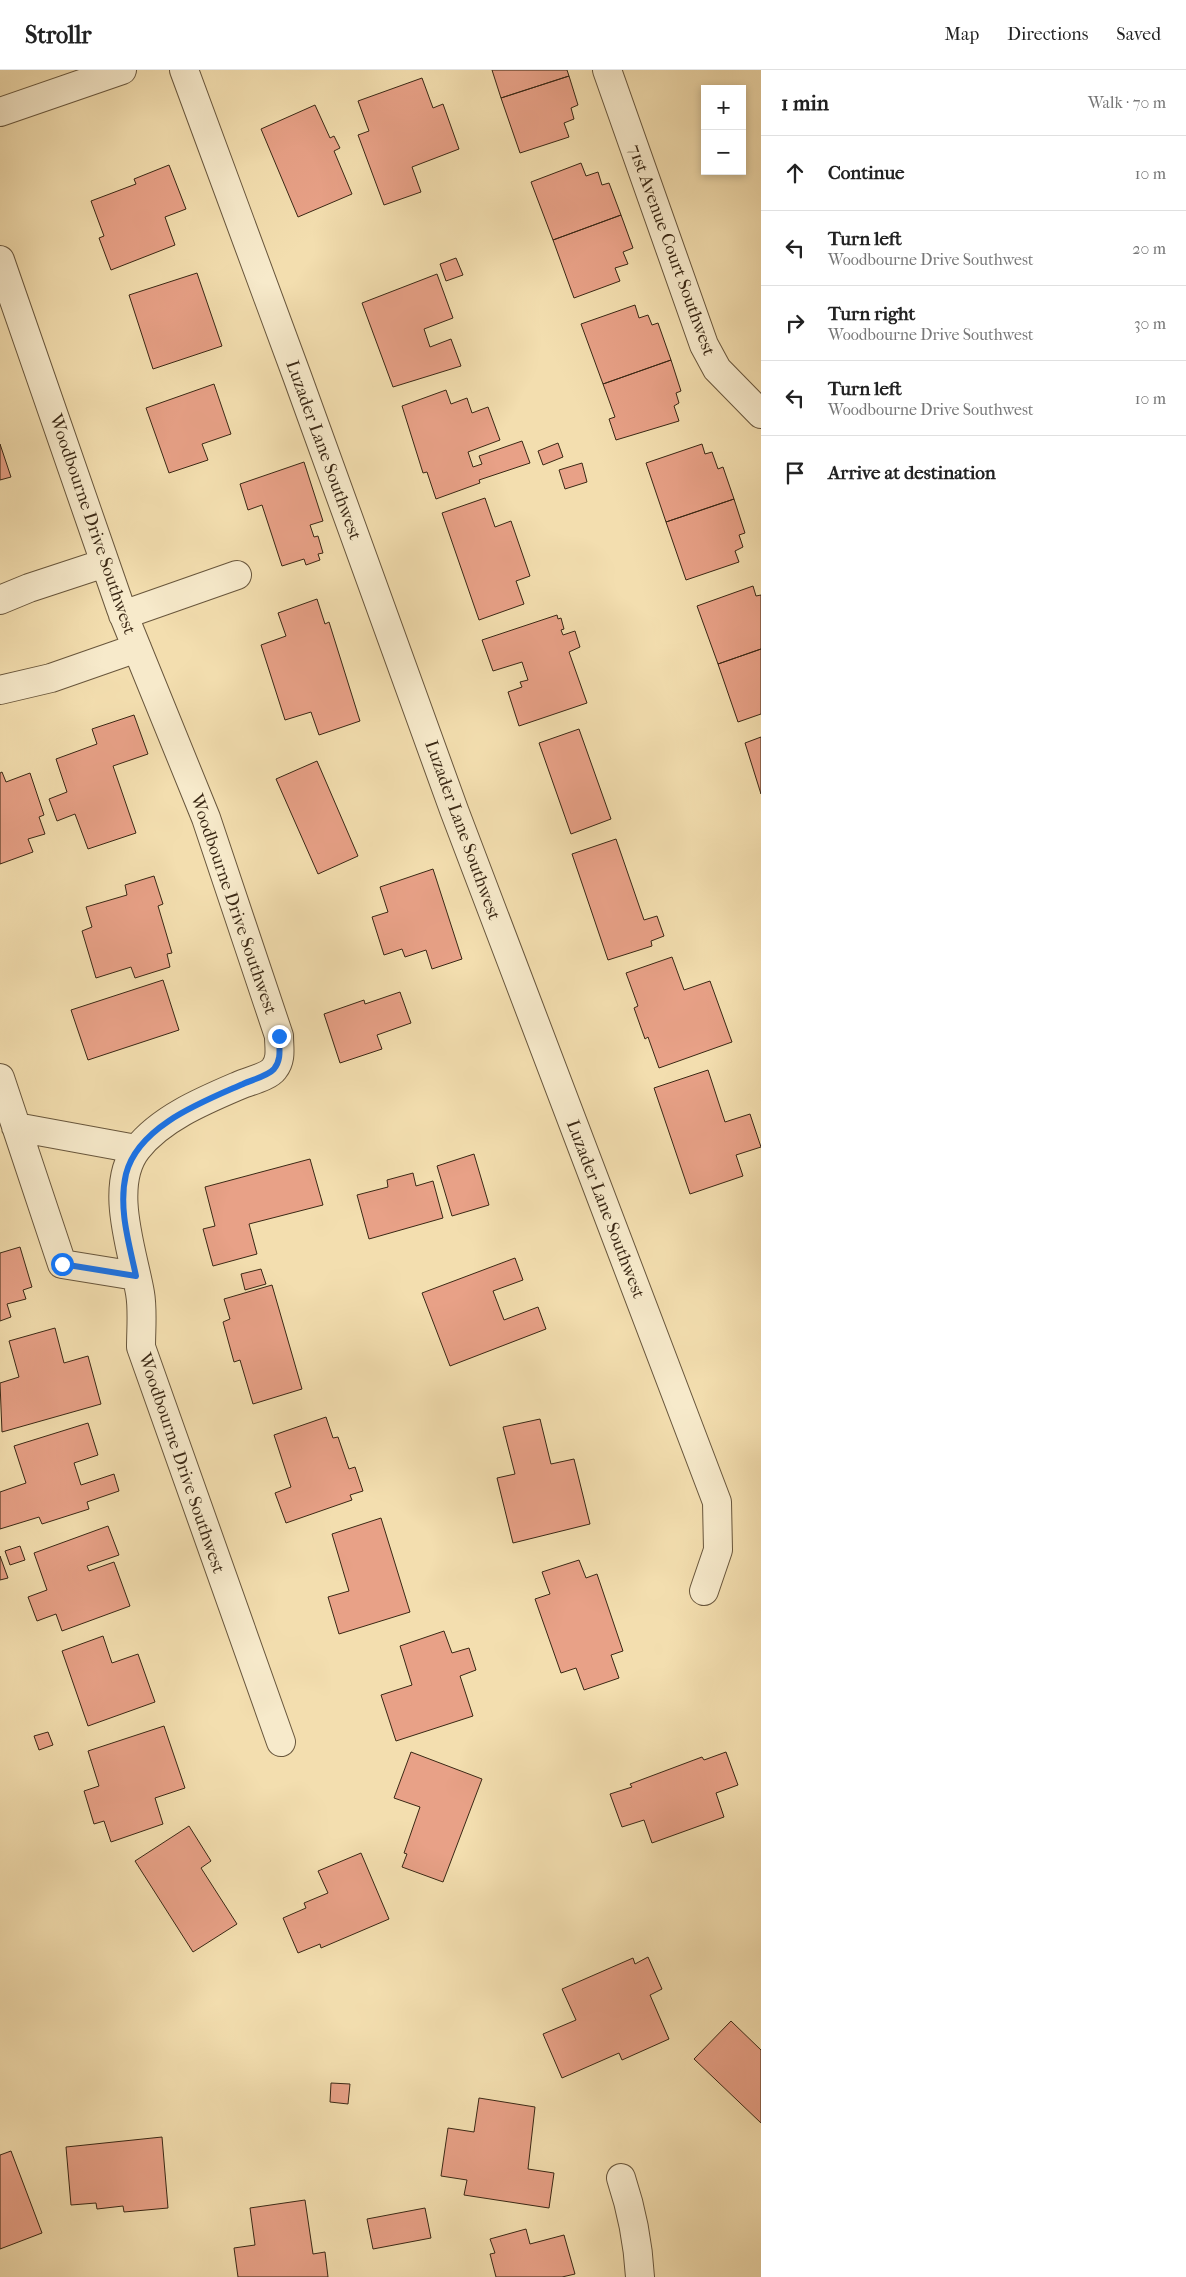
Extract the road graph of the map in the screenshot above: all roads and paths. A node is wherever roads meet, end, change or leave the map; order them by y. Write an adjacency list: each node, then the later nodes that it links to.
1 (122, 70): 4 (street)
2 (184, 70): 17 (street, Luzader Lane Southwest)
3 (607, 70): 6 (street, 71st Avenue Court Southwest)
4 (0, 112)
5 (0, 260): 7 (street, Woodbourne Drive Southwest)
6 (761, 414)
7 (105, 563): 9 (street); 10 (street, Woodbourne Drive Southwest)
8 (237, 575): 10 (street)
9 (0, 600)
10 (123, 615): 11 (street, Woodbourne Drive Southwest)
11 (137, 648): 12 (street); 15 (street, Woodbourne Drive Southwest)
12 (0, 690)
13 (0, 1078): 14 (street)
14 (16, 1126): 15 (street); 16 (street)
15 (136, 1150): 16 (street, Woodbourne Drive Southwest)
16 (136, 1276): 18 (street, Woodbourne Drive Southwest)
17 (704, 1591)
18 (281, 1742)
19 (621, 2178): 20 (street)
20 (640, 2277)

